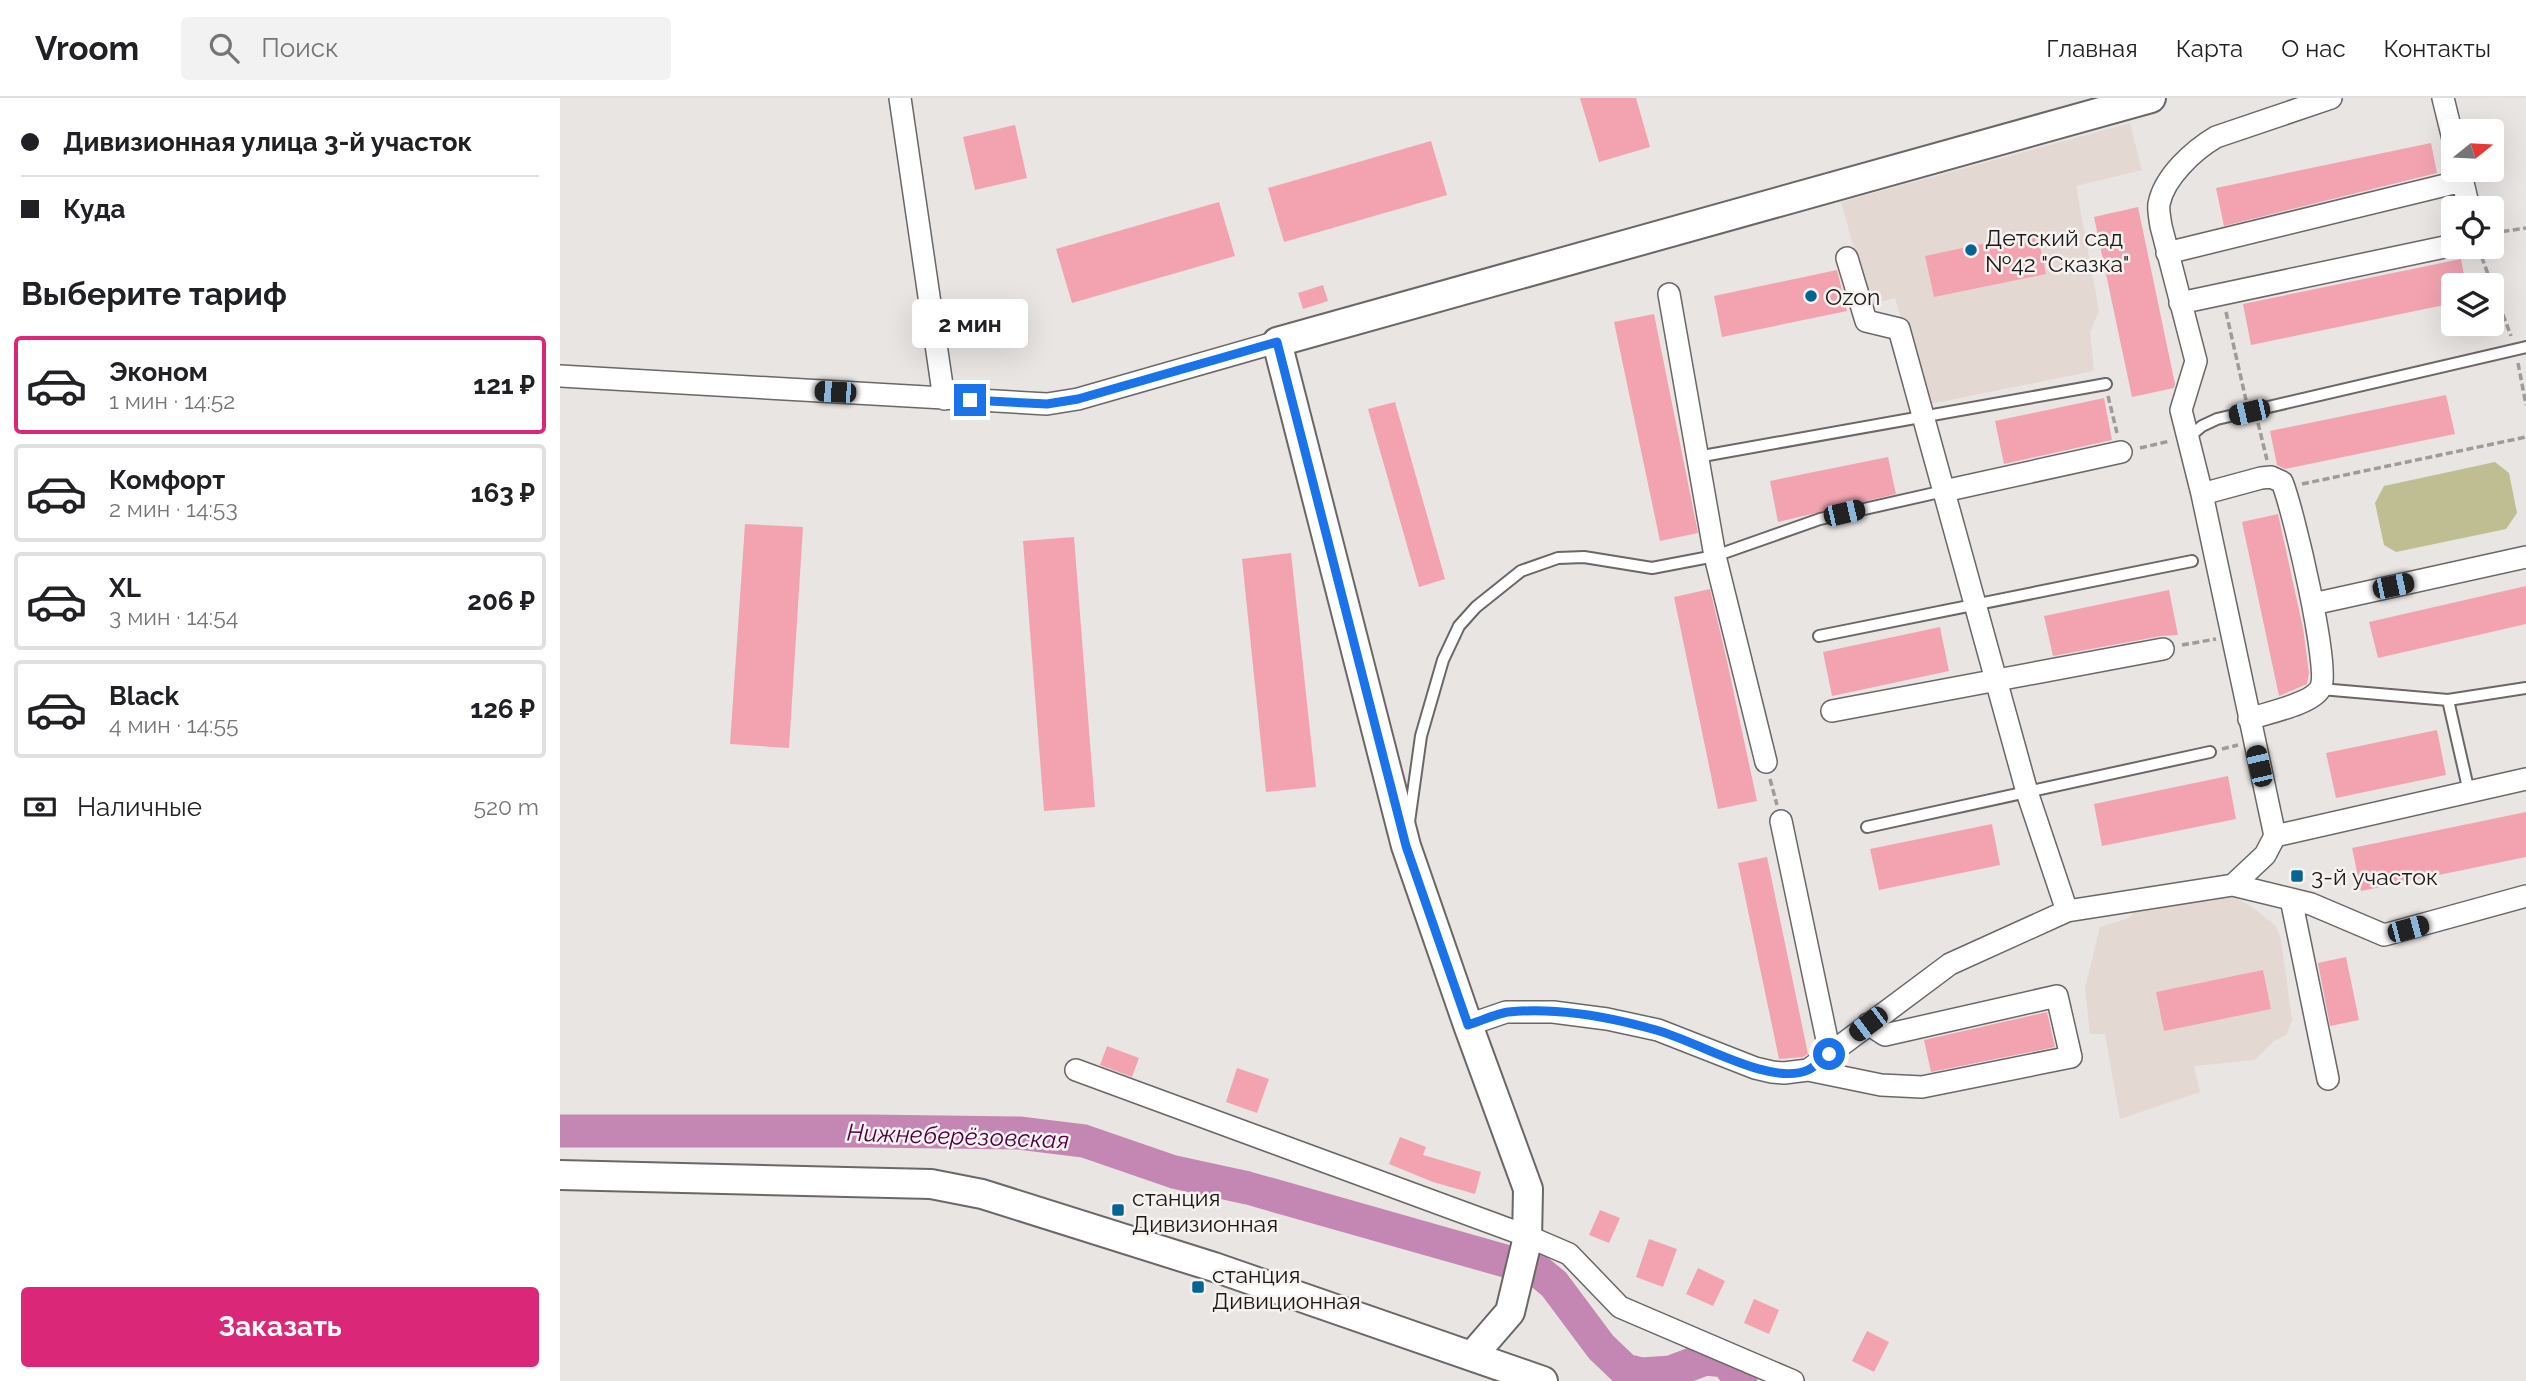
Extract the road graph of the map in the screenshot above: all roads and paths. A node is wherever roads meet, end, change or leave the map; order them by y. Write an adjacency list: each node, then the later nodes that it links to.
1 (900, 98): 20 (street)
2 (2151, 98): 16 (street)
3 (2331, 98): 10 (street)
4 (2443, 98): 5 (street)
5 (2448, 119)
6 (2441, 181): 10 (street)
7 (2526, 229): 8 (path)
8 (2504, 232)
9 (2441, 248): 13 (street)
10 (2168, 253): 14 (street)
11 (1847, 258): 23 (street)
12 (1669, 294): 27 (street)
13 (2222, 294): 14 (street); 22 (path)
14 (2180, 303): 24 (street)
15 (2504, 311): 17 (path)
16 (1277, 342): 20 (street); 54 (street)
17 (2521, 348): 21 (path); 22 (lane)
18 (560, 376): 20 (street)
19 (2106, 384): 23 (lane); 26 (path)
20 (944, 399)
21 (2526, 405)
22 (2252, 412): 24 (lane); 28 (path)
23 (1923, 415): 27 (lane); 29 (street)
24 (2189, 437): 26 (path); 30 (street)
25 (2526, 437): 28 (path)
26 (2121, 452): 29 (street)
27 (1697, 457): 31 (street)
28 (2277, 482): 30 (street); 34 (street)
29 (1944, 491): 31 (lane); 35 (street)
30 (2202, 495): 37 (street)
31 (1714, 556): 47 (street); 54 (lane)
32 (2526, 557): 34 (street)
33 (2192, 561): 35 (lane)
34 (2313, 604): 41 (street)
35 (1975, 605): 36 (lane); 39 (street)
36 (1819, 636)
37 (2232, 636): 38 (path); 44 (street)
38 (2163, 649): 39 (street)
39 (1996, 680): 43 (street); 49 (street)
40 (2526, 688): 42 (lane)
41 (2321, 689): 42 (lane); 44 (street)
42 (2448, 700): 50 (lane)
43 (1832, 711)
44 (2249, 719): 45 (street)
45 (2254, 742): 46 (path); 53 (street)
46 (2210, 752): 49 (lane)
47 (1766, 762): 51 (path)
48 (2526, 779): 50 (street)
49 (2027, 792): 52 (lane); 58 (street)
50 (2469, 792): 53 (street)
51 (1781, 821): 61 (street)
52 (1867, 827)
53 (2275, 836): 55 (street)
54 (1406, 846): 60 (street)
55 (2233, 885): 57 (street); 58 (street)
56 (2526, 896): 57 (street)
57 (2291, 899): 64 (street)
58 (2067, 911): 59 (street)
59 (1868, 1024): 61 (street); 63 (street)
60 (1468, 1025): 63 (street); 66 (street)
61 (1829, 1054): 63 (street)
62 (1076, 1070): 66 (street)
63 (1808, 1070)
64 (2328, 1079)
65 (560, 1175): 67 (street)
66 (1527, 1236): 67 (street); 69 (street)
67 (1472, 1356): 68 (street)
68 (1543, 1381)
69 (1793, 1381)

